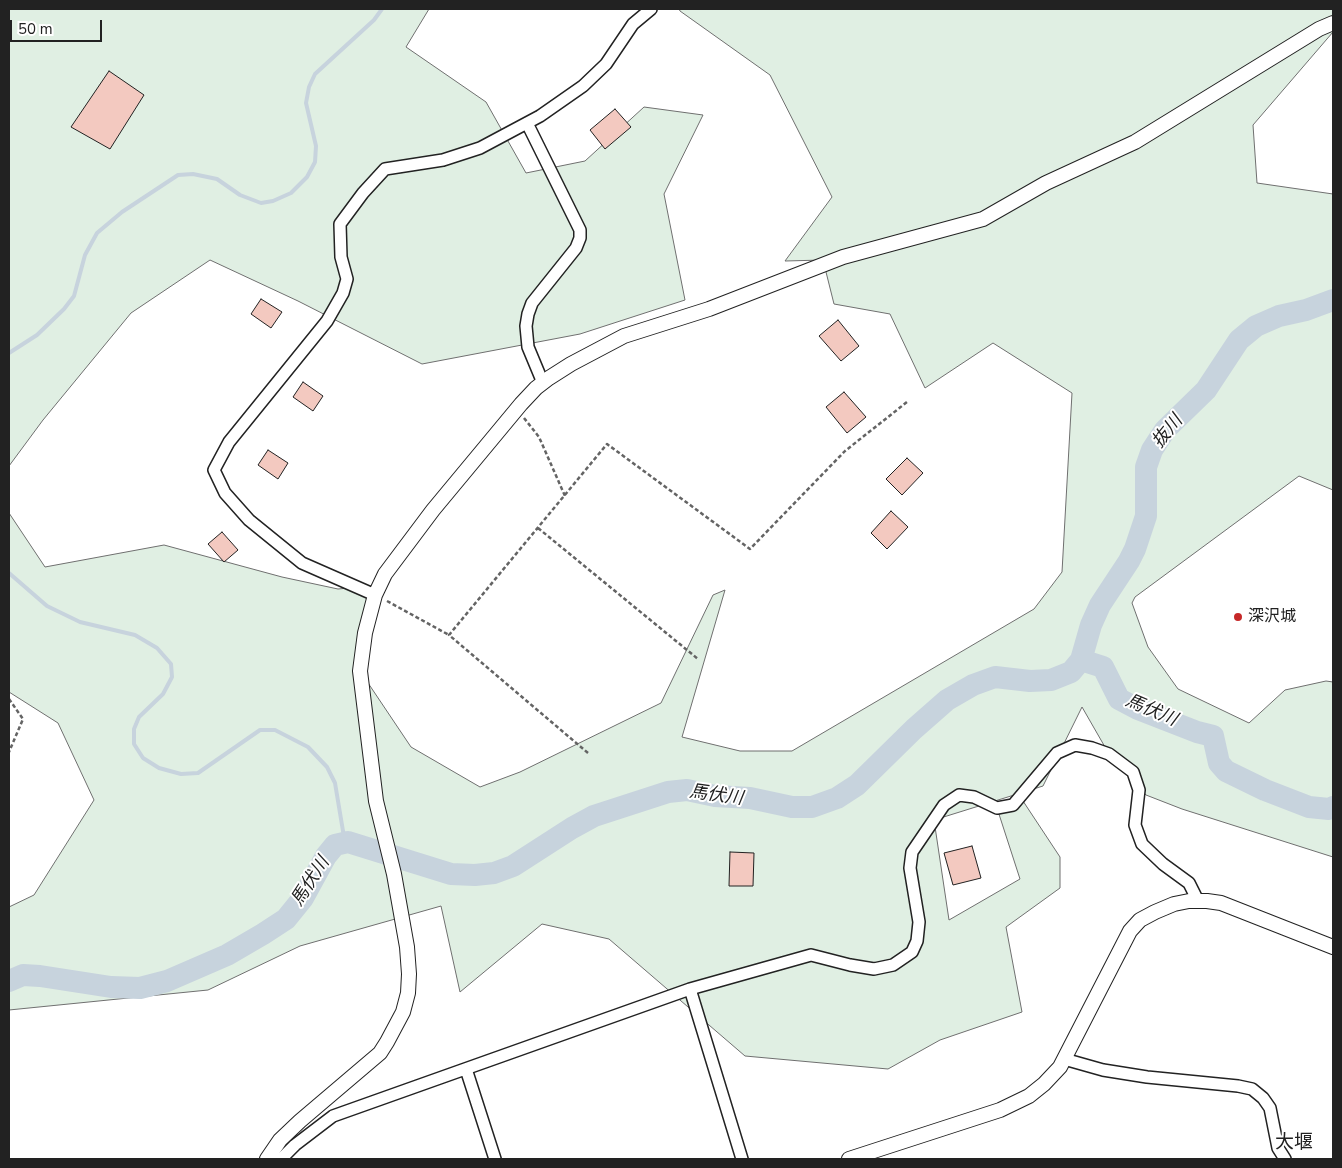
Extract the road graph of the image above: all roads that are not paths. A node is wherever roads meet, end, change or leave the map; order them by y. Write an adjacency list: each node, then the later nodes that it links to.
1 (651, 9): 3 (street)
2 (1333, 23): 4 (street)
3 (527, 123): 4 (street); 5 (street)
4 (543, 382): 5 (street)
5 (375, 595): 11 (street)
6 (1198, 901): 7 (street); 8 (street); 9 (street)
7 (1333, 947)
8 (690, 989): 10 (street); 14 (street)
9 (1064, 1059): 15 (street); 16 (street)
10 (466, 1069): 12 (street); 13 (street)
11 (268, 1159)
12 (281, 1159)
13 (495, 1159)
14 (742, 1159)
15 (849, 1159)
16 (1285, 1159)

